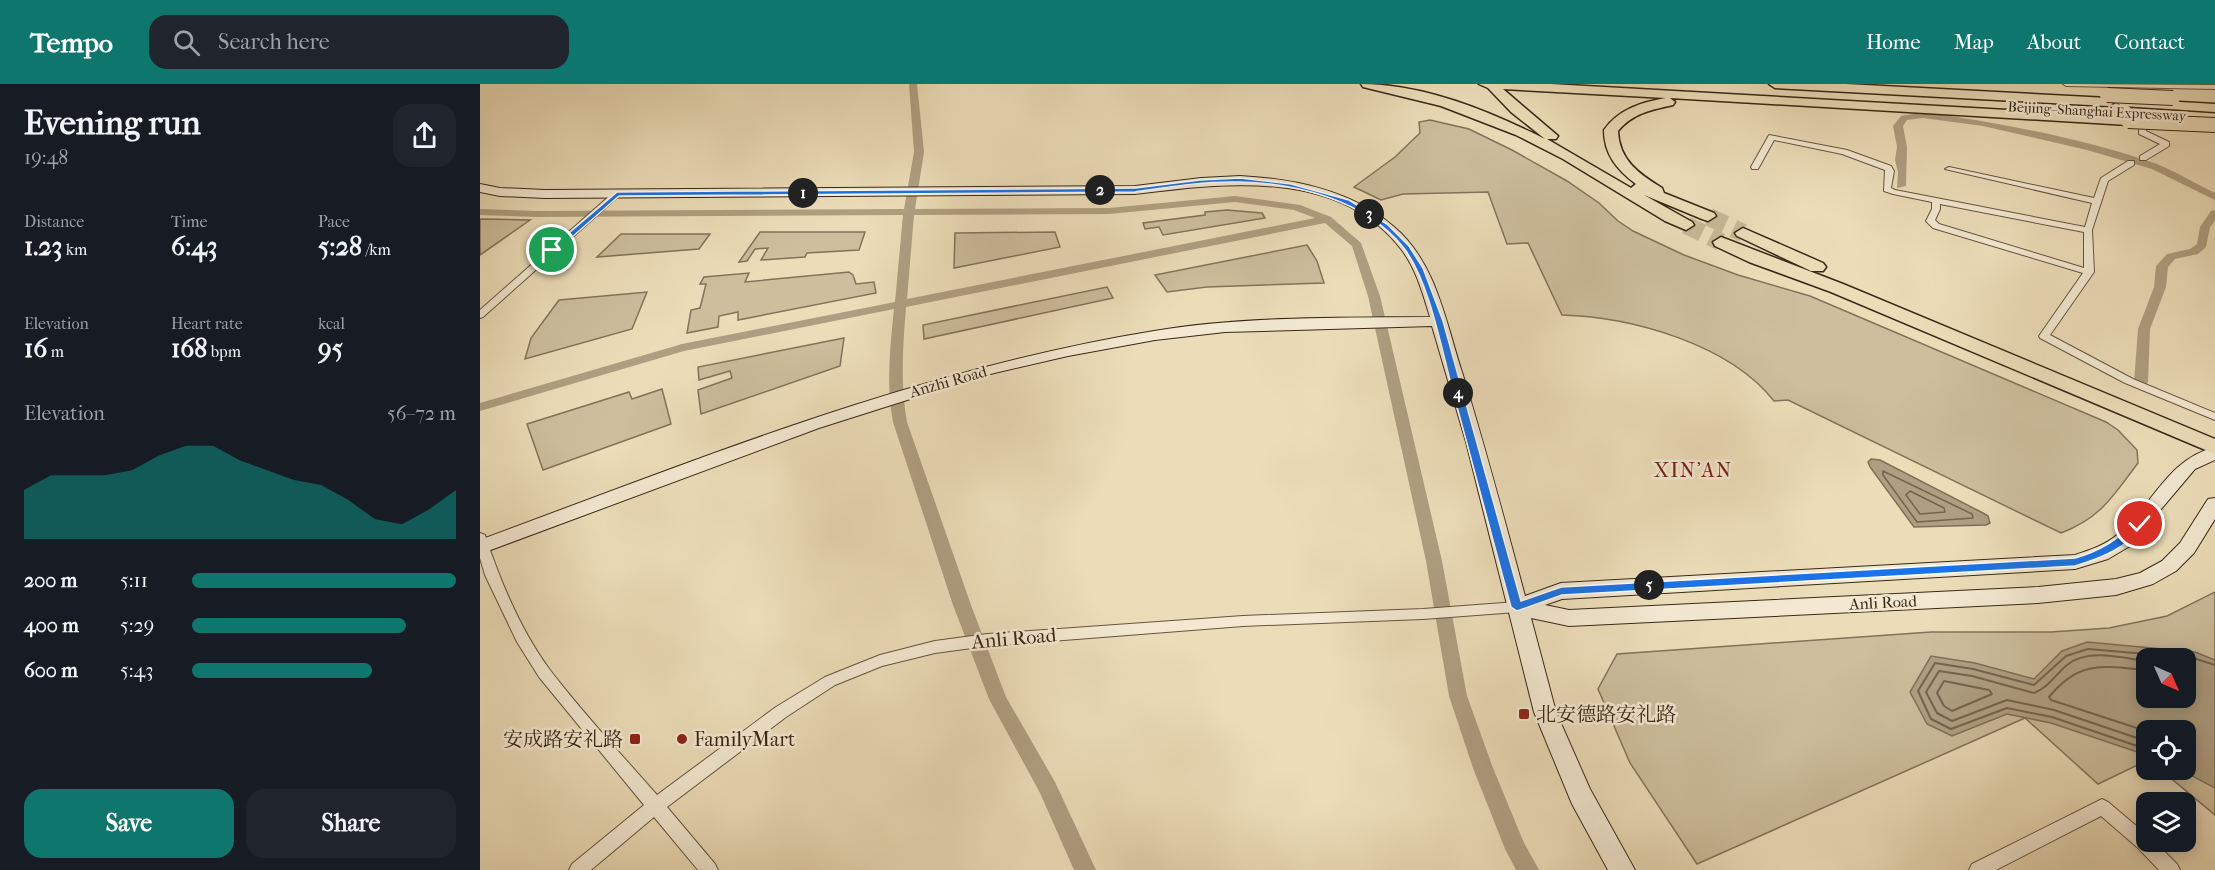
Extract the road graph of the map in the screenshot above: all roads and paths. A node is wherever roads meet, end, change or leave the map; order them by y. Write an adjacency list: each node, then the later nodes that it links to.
1 (1367, 84): 19 (highway)
2 (1775, 84): 7 (highway, Beijing–Shanghai Expressway)
3 (1905, 84): 4 (highway)
4 (1914, 84): 12 (highway)
5 (2066, 84): 12 (street)
6 (1488, 85): 10 (highway); 19 (highway); 28 (highway)
7 (1795, 85): 12 (highway, Beijing–Shanghai Expressway)
8 (2200, 85): 9 (street); 12 (street)
9 (2215, 87)
10 (1618, 88): 11 (highway)
11 (1632, 88): 13 (highway); 16 (highway, Beijing–Shanghai Expressway)
12 (2105, 94): 14 (highway, bridge); 16 (highway, Beijing–Shanghai Expressway); 20 (street)
13 (1723, 97): 16 (highway); 28 (highway)
14 (2215, 100)
15 (2215, 108): 16 (highway, Beijing–Shanghai Expressway)
16 (2128, 112): 17 (highway, Beijing–Shanghai Expressway); 18 (highway, bridge)
17 (2215, 117)
18 (2215, 125)
19 (1565, 154): 30 (highway)
20 (2143, 158)
21 (2131, 163): 27 (street)
22 (1755, 166): 26 (street)
23 (1949, 168): 27 (street)
24 (480, 188): 25 (street)
25 (617, 194): 35 (street); 36 (street)
26 (1936, 200): 31 (street); 34 (street)
27 (2096, 201): 31 (street)
28 (1678, 203): 29 (highway)
29 (1708, 216)
30 (1686, 225)
31 (2088, 230): 34 (street)
32 (1743, 233): 38 (highway)
33 (1721, 242): 39 (highway)
34 (2089, 272): 37 (street)
35 (480, 315)
36 (1438, 321): 42 (street, Anzhi Road); 43 (street)
37 (2215, 417)
38 (2215, 432)
39 (2215, 447)
40 (2215, 453): 43 (street, Anli Road)
41 (2215, 504): 43 (street, Anli Road)
42 (481, 543): 44 (street)
43 (1517, 607): 44 (street, Anli Road); 48 (street)
44 (654, 807): 46 (street, Anli Road); 47 (street)
45 (1985, 868): 49 (street)
46 (579, 870)
47 (709, 870)
48 (1622, 870)
49 (2171, 870)

